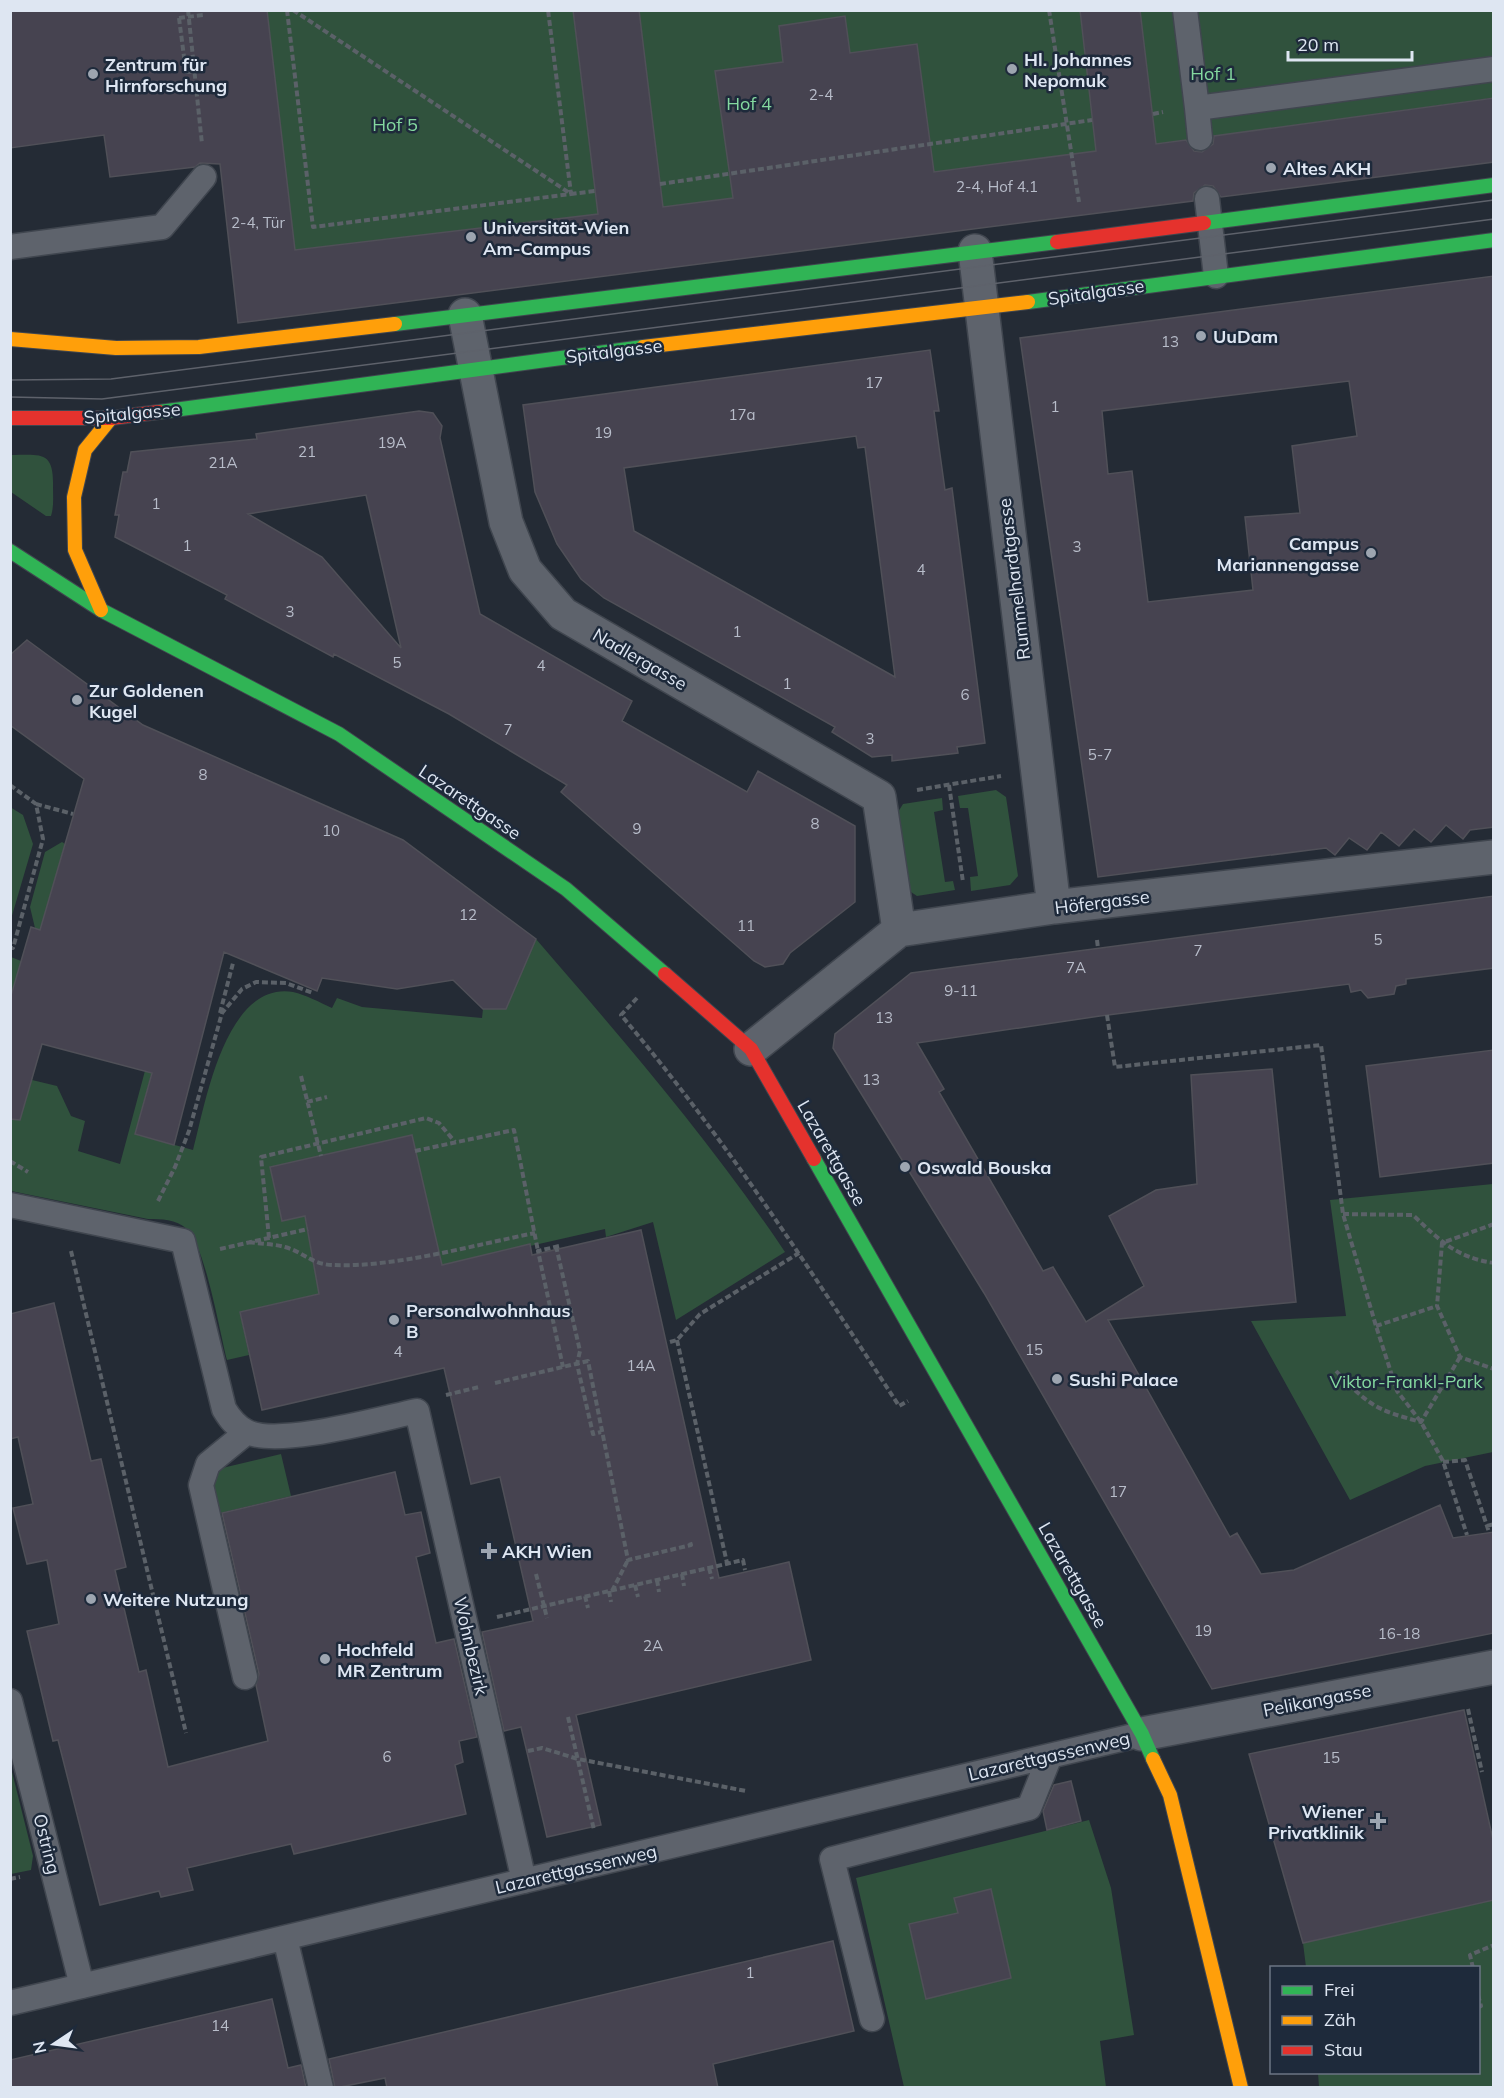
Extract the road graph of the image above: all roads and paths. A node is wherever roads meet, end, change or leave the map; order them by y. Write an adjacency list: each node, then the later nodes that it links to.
1 (188, 10): 9 (path)
2 (286, 10): 18 (path)
3 (293, 10): 18 (path)
4 (548, 10): 18 (path)
5 (1049, 10): 12 (path)
6 (1185, 10): 10 (lane)
7 (203, 15): 9 (path, bridge)
8 (1494, 69): 10 (lane)
9 (196, 71): 14 (path)
10 (1197, 108): 13 (lane)
11 (1092, 120): 12 (path)
12 (1068, 125): 15 (path); 19 (path)
13 (1200, 138)
14 (204, 177): 22 (lane)
15 (660, 184)
16 (1494, 185): 20 (main road)
17 (595, 191): 18 (path)
18 (571, 194)
19 (1080, 208)
20 (1208, 210): 23 (main road); 24 (lane)
21 (1494, 240): 24 (main road, Spitalgasse)
22 (10, 247)
23 (975, 251): 25 (street, Rummelhardtgasse); 26 (main road)
24 (1216, 276): 25 (main road, Spitalgasse)
25 (982, 308): 28 (main road, Spitalgasse); 40 (street, Rummelhardtgasse)
26 (465, 315): 27 (main road); 28 (street, Nadlergasse)
27 (10, 339)
28 (474, 369): 30 (main road, Spitalgasse); 36 (street, Nadlergasse)
29 (10, 417): 30 (main road, Spitalgasse)
30 (111, 418): 32 (main road)
31 (10, 551): 32 (main road, Lazarettgasse)
32 (101, 610): 45 (main road, Lazarettgasse)
33 (1010, 775): 35 (path)
34 (10, 785): 37 (path)
35 (949, 785): 36 (path); 41 (path)
36 (879, 797): 42 (street)
37 (36, 804): 38 (path); 43 (path)
38 (73, 814)
39 (1494, 856): 40 (street, Höfergasse)
40 (1054, 907): 41 (street, Höfergasse)
41 (969, 920): 42 (street, Höfergasse)
42 (899, 930): 49 (street)
43 (10, 948)
44 (233, 963): 48 (path)
45 (662, 971): 49 (main road, Lazarettgasse); 68 (path)
46 (313, 993): 48 (path)
47 (1107, 1015): 59 (path)
48 (214, 1034): 57 (path)
49 (751, 1049): 80 (main road, Lazarettgasse)
50 (301, 1076): 52 (path)
51 (327, 1097): 52 (path)
52 (307, 1102): 54 (path)
53 (455, 1142): 54 (path); 55 (path); 63 (path)
54 (317, 1143): 56 (path); 64 (path)
55 (415, 1151)
56 (321, 1156)
57 (160, 1198)
58 (10, 1204): 60 (lane)
59 (1343, 1214): 66 (path); 72 (path)
60 (63, 1215): 69 (lane); 115 (path)
61 (1494, 1224): 66 (path)
62 (308, 1229): 64 (path)
63 (535, 1233): 65 (path); 67 (path)
64 (269, 1238): 65 (path)
65 (249, 1242): 69 (path)
66 (1442, 1243): 70 (path); 71 (path)
67 (538, 1251): 76 (path); 77 (path)
68 (799, 1252): 73 (path); 80 (path)
69 (187, 1257): 83 (lane)
70 (1494, 1263)
71 (1437, 1306): 72 (path); 75 (path)
72 (1376, 1326): 82 (path)
73 (677, 1340): 74 (path); 92 (path)
74 (670, 1342)
75 (1460, 1357): 78 (path); 82 (path)
76 (577, 1364): 77 (path); 84 (path); 84 (path)
77 (563, 1367): 81 (path)
78 (1494, 1369)
79 (1336, 1371): 82 (path)
80 (941, 1378): 116 (main road, Lazarettgasse)
81 (495, 1383)
82 (1421, 1422): 85 (path)
83 (247, 1432): 109 (lane, Wohnbezirk); 112 (lane)
84 (601, 1432): 91 (path)
85 (1443, 1462): 87 (path); 89 (path)
86 (1494, 1524): 87 (path)
87 (1487, 1526): 88 (path)
88 (1490, 1532)
89 (1467, 1535)
90 (690, 1542): 91 (path)
91 (628, 1560): 101 (path)
92 (727, 1563): 93 (path); 94 (path)
93 (709, 1568): 96 (path); 97 (path)
94 (745, 1570)
95 (536, 1574): 106 (path)
96 (681, 1575): 98 (path); 100 (path)
97 (712, 1579)
98 (657, 1580): 99 (path); 102 (path)
99 (635, 1585): 101 (path); 104 (path)
100 (684, 1586)
101 (610, 1591): 103 (path); 105 (path)
102 (659, 1592)
103 (585, 1596): 106 (path); 107 (path)
104 (638, 1596)
105 (611, 1602)
106 (543, 1606): 108 (path); 109 (path)
107 (588, 1608)
108 (547, 1617)
109 (466, 1624): 123 (lane, Wohnbezirk)
110 (1494, 1667): 111 (street, Pelikangasse)
111 (1460, 1673): 116 (street, Pelikangasse); 120 (path)
112 (245, 1677)
113 (10, 1701): 127 (lane, Ostring)
114 (568, 1717): 119 (path)
115 (186, 1733)
116 (1142, 1734): 118 (lane, Lazarettgassenweg); 131 (main road, Lazarettgasse)
117 (542, 1748): 119 (path)
118 (1050, 1756): 123 (lane, Lazarettgassenweg); 129 (lane)
119 (578, 1759): 121 (path); 122 (path)
120 (1482, 1772)
121 (753, 1793)
122 (594, 1827)
123 (524, 1881): 124 (lane, Lazarettgassenweg)
124 (285, 1938): 127 (lane, Lazarettgassenweg); 130 (lane)
125 (1494, 1946): 126 (path)
126 (1473, 1966)
127 (82, 1986): 128 (lane, Lazarettgassenweg)
128 (10, 2003)
129 (872, 2019)
130 (321, 2088)
131 (1241, 2088)

